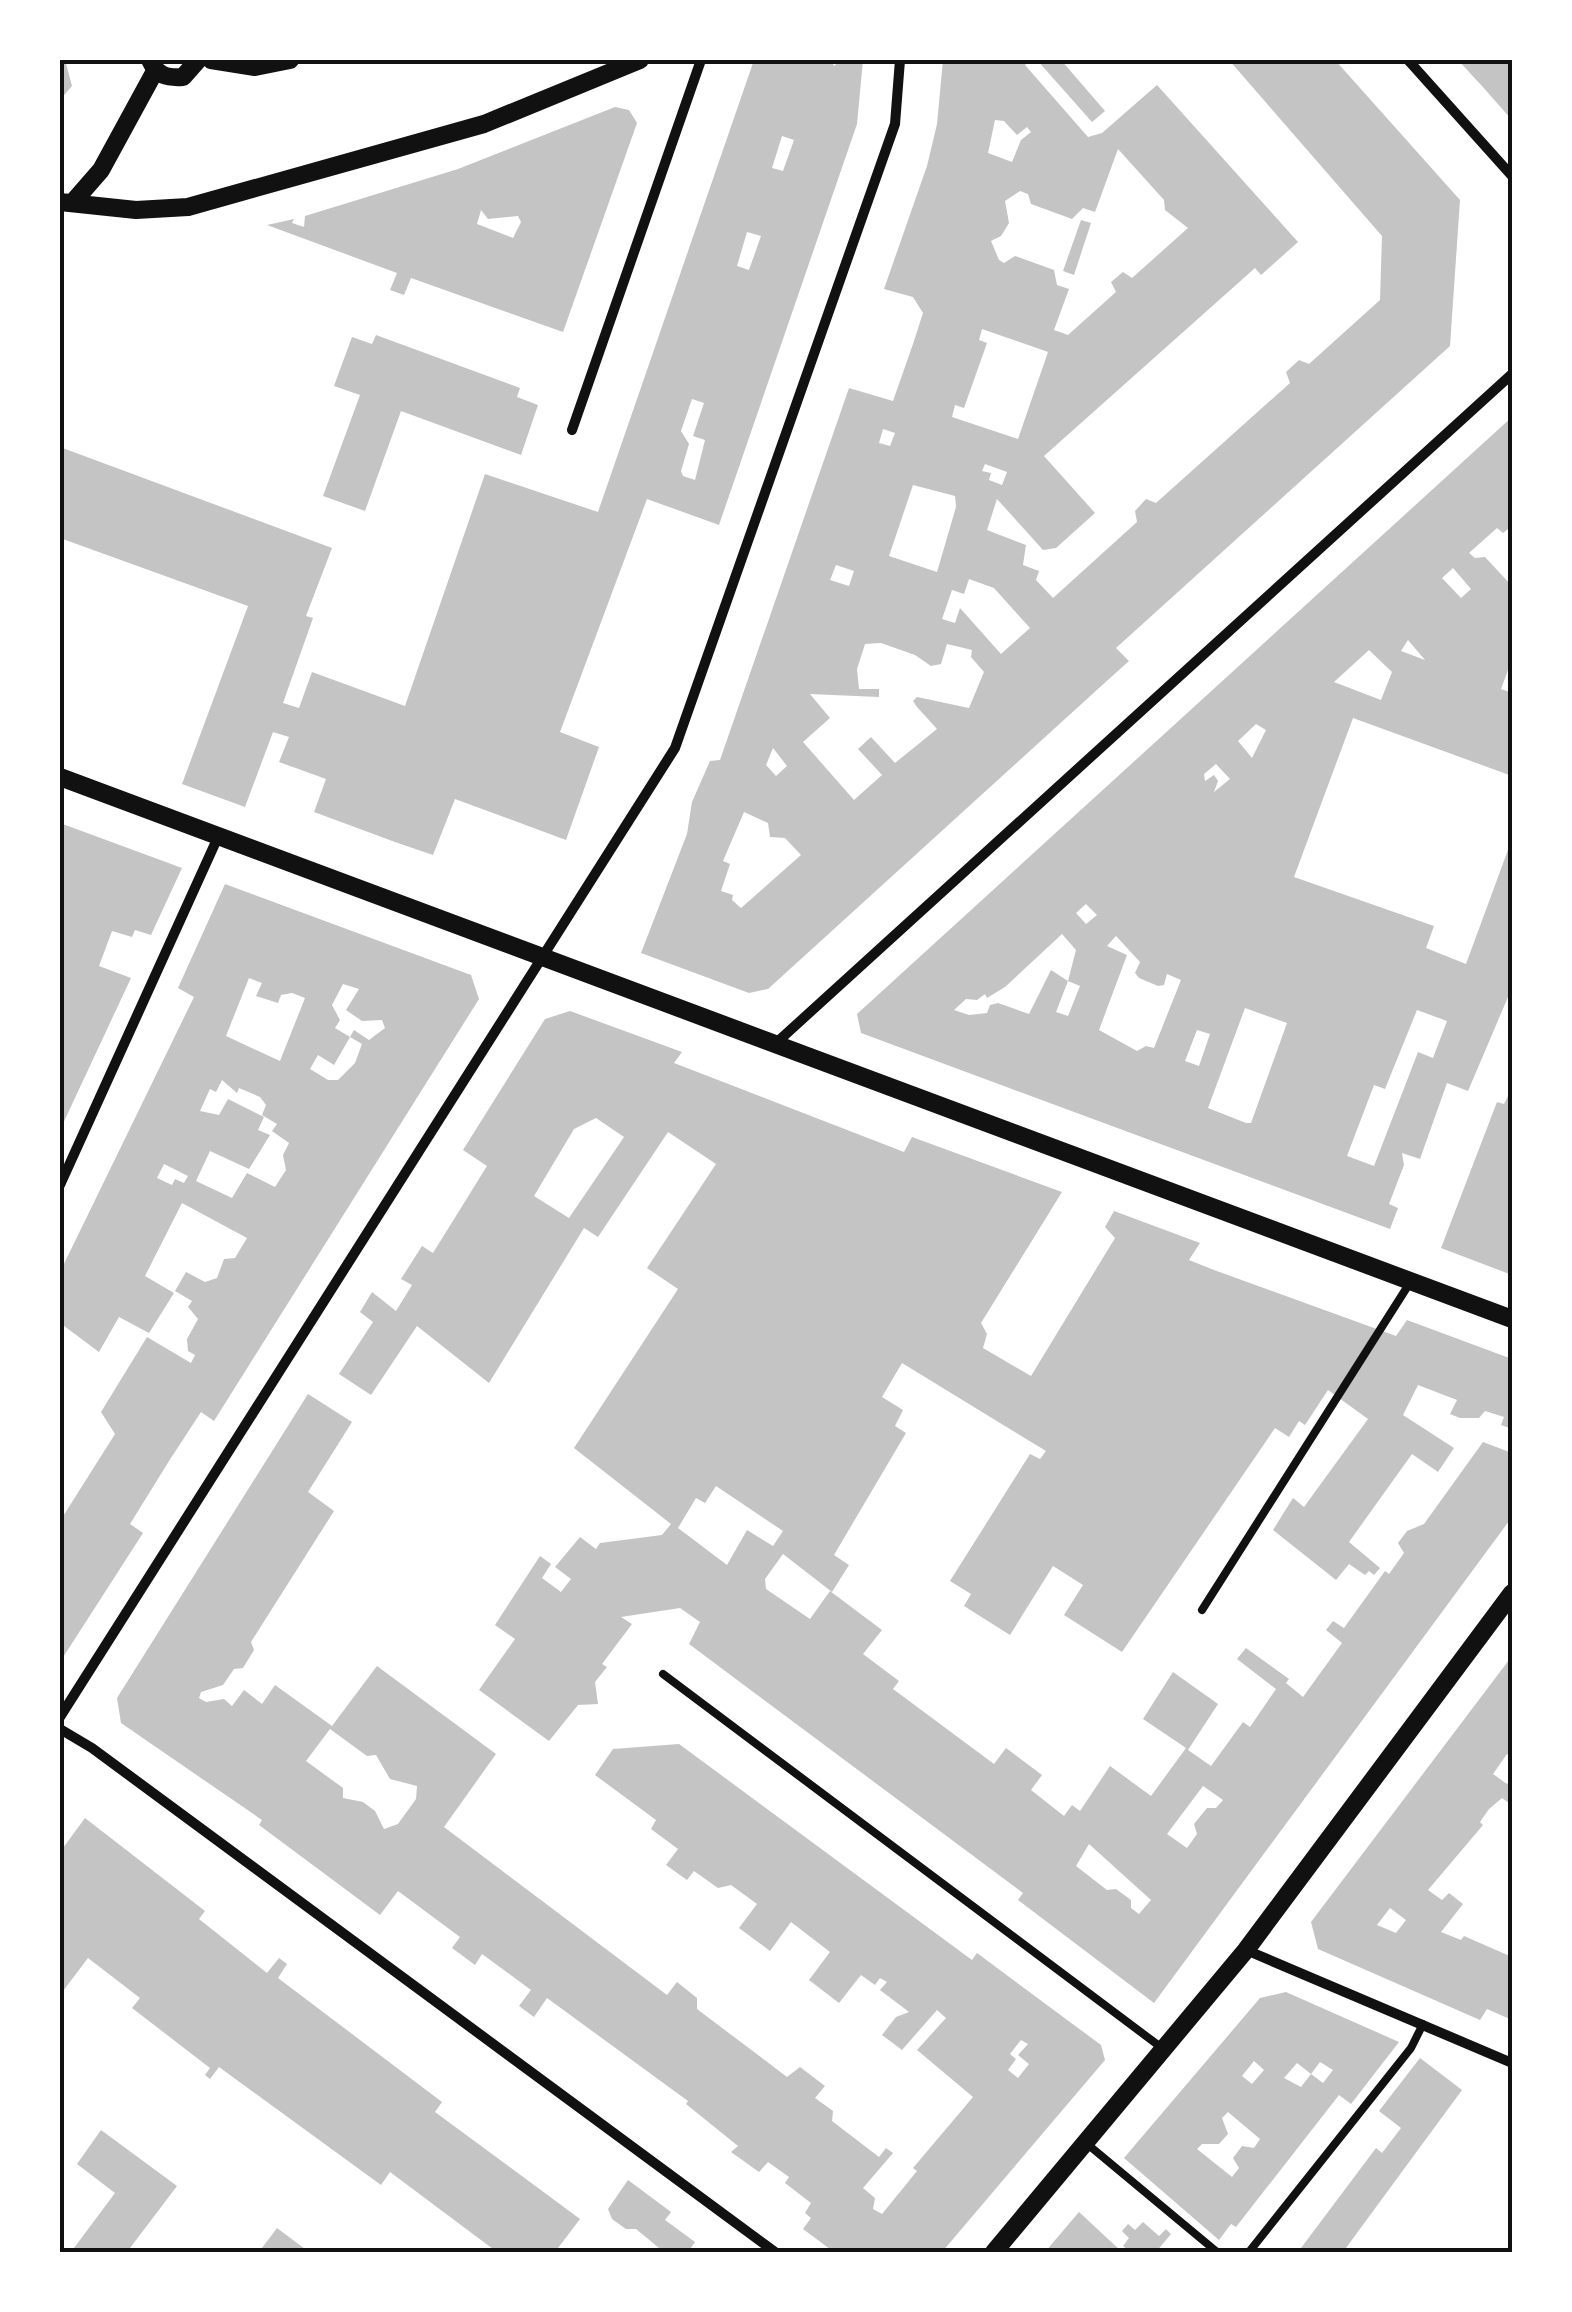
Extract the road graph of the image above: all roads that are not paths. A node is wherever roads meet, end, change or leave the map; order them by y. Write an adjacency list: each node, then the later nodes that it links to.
1 (198, 60): 8 (street)
2 (211, 60): 3 (street)
3 (290, 60)
4 (640, 60): 10 (street)
5 (702, 60): 12 (street)
6 (900, 60): 15 (street)
7 (1408, 60): 9 (street)
8 (152, 65): 10 (street)
9 (1512, 176)
10 (67, 202)
11 (1512, 374): 16 (street)
12 (572, 430)
13 (60, 777): 14 (street)
14 (218, 837): 15 (street); 17 (street)
15 (547, 955): 16 (street); 23 (street)
16 (775, 1044): 18 (street)
17 (60, 1185)
18 (1411, 1282): 19 (street); 21 (lane)
19 (1512, 1319)
20 (1512, 1593): 25 (street)
21 (1202, 1610)
22 (663, 1674): 27 (lane)
23 (60, 1716)
24 (60, 1729): 30 (street)
25 (1246, 1950): 26 (street); 27 (street)
26 (1423, 2024): 28 (street); 33 (lane)
27 (1165, 2051): 29 (street)
28 (1512, 2063)
29 (1086, 2142): 31 (street); 32 (lane)
30 (776, 2252)
31 (994, 2252)
32 (1217, 2252)
33 (1249, 2252)

